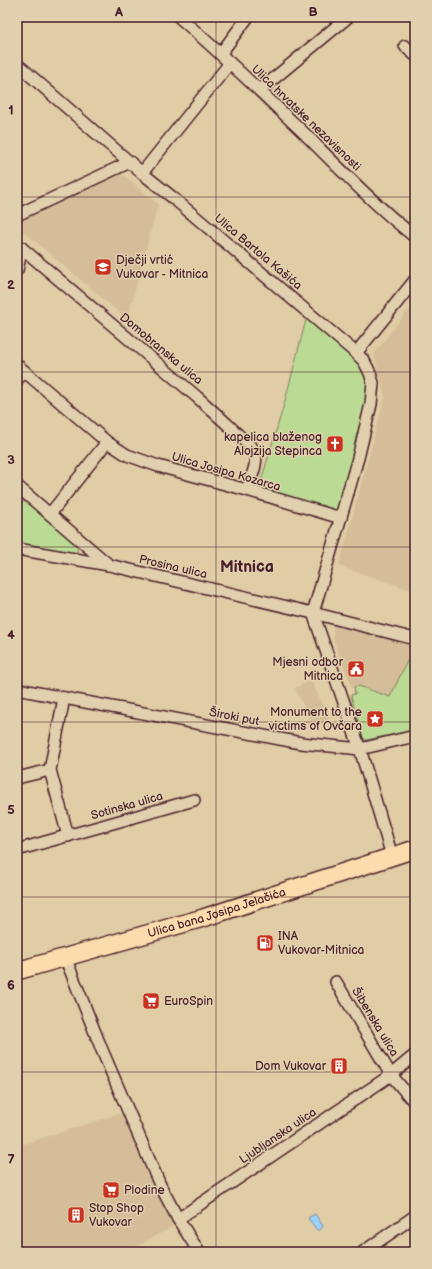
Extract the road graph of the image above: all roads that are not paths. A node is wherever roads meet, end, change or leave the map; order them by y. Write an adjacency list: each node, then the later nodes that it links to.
1 (179, 17): 5 (street, Ulica hrvatske nezavisnosti)
2 (248, 17): 5 (street)
3 (348, 17): 9 (street)
4 (405, 46): 6 (street)
5 (221, 53): 7 (street, Ulica hrvatske nezavisnosti)
6 (415, 55)
7 (230, 63): 9 (street, Ulica hrvatske nezavisnosti); 11 (street)
8 (17, 64): 10 (street, Ulica Bartola Kašića)
9 (260, 90): 13 (street, Ulica hrvatske nezavisnosti)
10 (130, 162): 11 (street, Ulica Bartola Kašića); 12 (street)
11 (142, 173): 17 (street, Ulica Bartola Kašića)
12 (17, 215)
13 (415, 237)
14 (20, 246): 15 (street); 22 (street, Domobranska ulica)
15 (17, 270)
16 (415, 280): 17 (street)
17 (356, 353): 24 (street, Ulica Bartola Kašića)
18 (21, 368): 19 (street, Ulica Josipa Kozarca); 20 (street, Ulica Josipa Kozarca)
19 (17, 380)
20 (107, 442): 22 (street, Ulica Josipa Kozarca); 23 (street)
21 (17, 486): 23 (street)
22 (247, 490): 24 (street, Ulica Josipa Kozarca)
23 (50, 514): 26 (street)
24 (341, 518): 27 (street, Ulica Bartola Kašića)
25 (17, 549): 26 (street, Prosina ulica)
26 (109, 565): 27 (street, Prosina ulica)
27 (314, 613): 28 (street, Prosina ulica); 32 (street)
28 (415, 639)
29 (17, 689): 30 (street, Široki put)
30 (64, 698): 32 (street, Široki put); 33 (street)
31 (415, 736): 32 (street)
32 (360, 749): 39 (street)
33 (50, 770): 34 (street); 36 (street)
34 (17, 778)
35 (194, 800): 36 (street, Sotinska ulica)
36 (68, 836): 38 (street, Sotinska ulica)
37 (415, 849): 39 (main road, Ulica bana Josipa Jelačića)
38 (17, 850)
39 (392, 856): 40 (main road, Ulica bana Josipa Jelačića)
40 (65, 957): 41 (main road, Ulica bana Josipa Jelačića); 47 (street)
41 (17, 971)
42 (336, 982): 44 (street, Šibenska ulica)
43 (415, 1055): 44 (street, Šibenska ulica)
44 (392, 1075): 45 (street, Šibenska ulica); 47 (street, Ljubljanska ulica)
45 (415, 1103)
46 (415, 1216): 49 (street)
47 (178, 1219): 48 (street)
48 (199, 1252)
49 (363, 1252)

